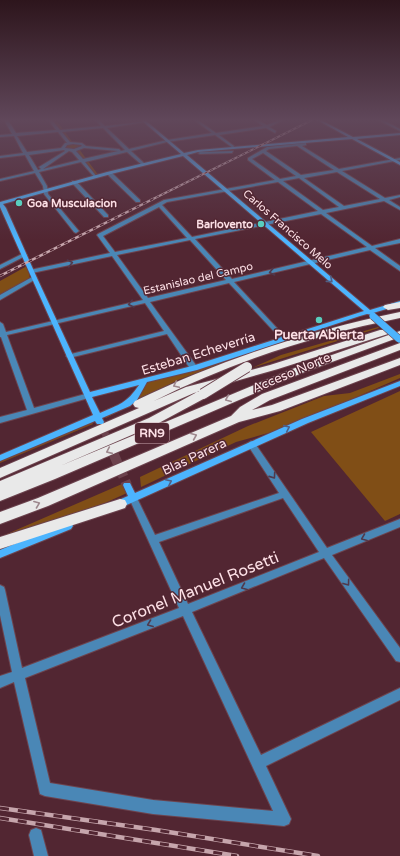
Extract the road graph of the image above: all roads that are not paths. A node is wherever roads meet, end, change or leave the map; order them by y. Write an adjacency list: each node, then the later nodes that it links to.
1 (29, 160): 15 (street)
2 (55, 160): 15 (street)
3 (88, 160): 11 (street)
4 (138, 160): 12 (street)
5 (159, 160): 12 (street)
6 (190, 160): 22 (street, Carlos Francisco Melo)
7 (250, 160): 20 (street)
8 (276, 160): 18 (street)
9 (321, 160): 14 (street)
10 (393, 160): 13 (street); 14 (street)
11 (84, 161): 15 (street); 17 (street)
12 (142, 164): 16 (street)
13 (400, 164)
14 (338, 170): 18 (street); 25 (street)
15 (36, 172): 19 (street); 23 (street)
16 (109, 173): 17 (street); 26 (street)
17 (97, 176): 21 (street)
18 (300, 177): 20 (street); 29 (street)
19 (0, 180)
20 (279, 181): 22 (street); 31 (street)
21 (74, 182): 23 (street); 32 (street)
22 (226, 190): 28 (street); 33 (street, Carlos Francisco Melo)
23 (45, 191): 27 (street); 34 (street)
24 (400, 196): 25 (street)
25 (385, 199): 29 (street); 30 (street)
26 (138, 201)
27 (0, 204): 38 (street)
28 (160, 204): 35 (street); 39 (street)
29 (344, 208): 31 (street)
30 (400, 209)
31 (322, 212): 33 (street); 37 (street)
32 (106, 216)
33 (264, 224): 35 (street); 40 (street, Carlos Francisco Melo)
34 (76, 231)
35 (191, 238): 39 (street); 45 (street)
36 (400, 241): 37 (street, Estanislao del Campo)
37 (372, 248): 40 (street, Estanislao del Campo); 42 (street)
38 (24, 254): 41 (street); 43 (street)
39 (113, 254): 43 (street, one-way to 39); 47 (street)
40 (310, 262): 45 (street, Estanislao del Campo, one-way to 45); 50 (street, Carlos Francisco Melo, one-way to 50)
41 (0, 267)
42 (400, 269)
43 (32, 271): 44 (street)
44 (34, 278): 46 (street); 52 (street)
45 (231, 281): 47 (street, Estanislao del Campo); 58 (street)
46 (0, 298)
47 (146, 300): 52 (street, Estanislao del Campo, one-way to 52); 55 (street)
48 (400, 304): 49 (highway)
49 (388, 307): 50 (street, Esteban Echeverría)
50 (370, 314): 58 (street, Esteban Echeverría); 59 (street, Carlos Francisco Melo, bridge)
51 (400, 316): 71 (highway, one-way to 71); 76 (highway, bridge)
52 (55, 322): 56 (street, Estanislao del Campo); 61 (street)
53 (0, 324): 56 (street)
54 (400, 327): 71 (highway)
55 (168, 332): 61 (street); 63 (street)
56 (2, 334): 67 (street)
57 (400, 334): 78 (highway, Acceso Norte / RN9, one-way to 78)
58 (284, 339): 63 (street, Esteban Echeverría)
59 (400, 340)
60 (400, 346): 68 (highway, Acceso Norte / RN9)
61 (69, 356): 66 (street)
62 (400, 361): 68 (highway)
63 (194, 368): 64 (street, Esteban Echeverría)
64 (144, 382): 66 (street, Esteban Echeverría); 70 (street)
65 (400, 382): 72 (street, Blas Parera, one-way to 65)
66 (88, 396): 67 (street, Esteban Echeverría); 70 (street)
67 (31, 411): 69 (street, Esteban Echeverría)
68 (235, 419): 80 (highway, Acceso Norte / RN9, one-way to 68)
69 (0, 420)
70 (99, 420): 73 (street)
71 (85, 436): 74 (highway)
72 (251, 444): 77 (street, one-way to 77); 79 (street, Blas Parera, one-way to 72)
73 (0, 458)
74 (0, 473)
75 (127, 485): 79 (street)
76 (0, 488)
77 (286, 494): 82 (street); 85 (street)
78 (0, 496)
79 (127, 501): 82 (street); 83 (highway); 84 (street, Blas Parera)
80 (0, 518)
81 (400, 523): 85 (street, Coronel Manuel Rosetti, one-way to 85)
82 (153, 540): 87 (street)
83 (0, 543)
84 (0, 554)
85 (326, 554): 87 (street, Coronel Manuel Rosetti, one-way to 87); 88 (street, one-way to 88)
86 (0, 590): 89 (street)
87 (186, 610): 89 (street, Coronel Manuel Rosetti, one-way to 89); 92 (street)
88 (400, 657)
89 (18, 675): 90 (street, Coronel Manuel Rosetti); 92 (street)
90 (0, 682)
91 (400, 694): 92 (street)
92 (259, 763)
93 (36, 835): 94 (street)
94 (41, 856)

